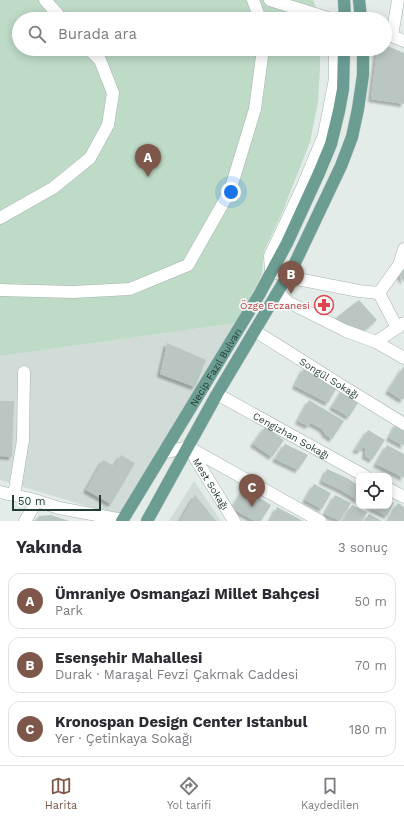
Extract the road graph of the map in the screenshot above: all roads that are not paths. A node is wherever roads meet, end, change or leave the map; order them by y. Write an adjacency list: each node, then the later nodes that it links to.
1 (45, 0): 7 (street)
2 (253, 0): 8 (street)
3 (270, 0): 9 (street)
4 (344, 0): 10 (main road)
5 (359, 0): 11 (main road)
6 (398, 0): 12 (street)
7 (56, 12)
8 (257, 12)
9 (310, 12)
10 (345, 12)
11 (360, 12)
12 (392, 21)
13 (392, 36): 14 (street)
14 (404, 41)
15 (96, 56): 20 (street)
16 (262, 56): 24 (street)
17 (335, 56): 22 (street)
18 (344, 56): 22 (main road, Necip Fazıl Bulvarı)
19 (363, 56): 23 (main road, Necip Fazıl Bulvarı)
20 (0, 218)
21 (404, 249): 26 (street)
22 (271, 271): 23 (street); 35 (main road, Necip Fazıl Bulvarı)
23 (287, 277): 25 (main road, Necip Fazıl Bulvarı); 26 (street)
24 (0, 290)
25 (278, 292): 28 (main road, Necip Fazıl Bulvarı); 29 (street)
26 (380, 293): 27 (street)
27 (400, 326): 29 (street)
28 (255, 330): 32 (main road, Necip Fazıl Bulvarı); 33 (street, Songül Sokağı)
29 (376, 342): 30 (street)
30 (404, 358)
31 (24, 372): 39 (street)
32 (217, 394): 34 (main road, Necip Fazıl Bulvarı); 36 (street, Cengizhan Sokağı)
33 (404, 424)
34 (188, 447): 35 (street); 44 (main road, Necip Fazıl Bulvarı); 45 (street, Mest Sokağı); 46 (street)
35 (163, 453): 42 (main road, Necip Fazıl Bulvarı)
36 (361, 473)
37 (392, 491): 40 (street)
38 (0, 492): 39 (street)
39 (14, 495): 41 (street)
40 (404, 497)
41 (37, 501): 42 (street); 43 (street)
42 (123, 520)
43 (25, 521)
44 (148, 521)
45 (234, 521)
46 (320, 521)

